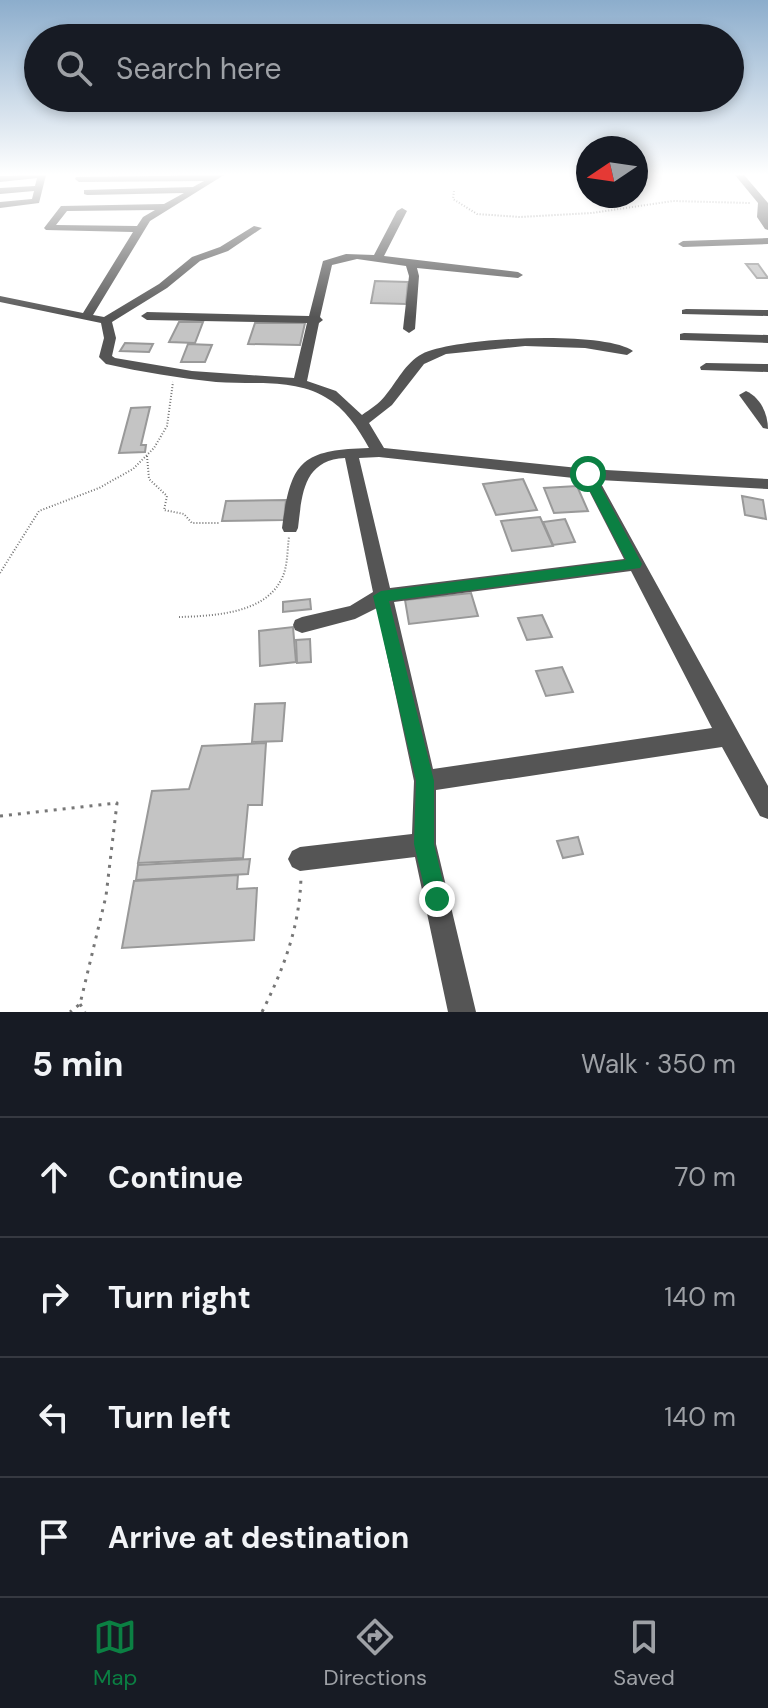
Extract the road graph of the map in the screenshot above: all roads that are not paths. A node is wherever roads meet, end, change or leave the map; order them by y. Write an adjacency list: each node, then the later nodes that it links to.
1 (53, 222): 5 (street)
2 (147, 222): 5 (street)
3 (396, 222): 8 (street)
4 (257, 228): 17 (street)
5 (139, 229): 14 (street)
6 (768, 241): 7 (street)
7 (683, 244)
8 (377, 260): 9 (street); 16 (street)
9 (411, 264): 10 (street); 18 (street)
10 (518, 275)
11 (0, 299): 14 (street)
12 (686, 312): 13 (street)
13 (768, 313)
14 (87, 315): 17 (street)
15 (147, 316): 16 (street)
16 (317, 320): 24 (street)
17 (106, 321): 24 (street)
18 (409, 329)
19 (684, 337): 20 (street)
20 (768, 339)
21 (627, 351): 26 (street)
22 (706, 367): 23 (street)
23 (768, 368)
24 (300, 381): 26 (street)
25 (746, 395): 27 (street)
26 (361, 422): 28 (street)
27 (768, 425)
28 (379, 452): 29 (street); 30 (street)
29 (351, 453): 32 (street); 34 (street)
30 (588, 474): 31 (street); 33 (street)
31 (768, 484)
32 (290, 528)
33 (635, 564): 34 (street); 36 (street)
34 (381, 596): 35 (street); 37 (street)
35 (302, 625)
36 (727, 736): 37 (street); 38 (street)
37 (425, 781): 39 (street)
38 (768, 808)
39 (424, 844): 40 (street); 41 (street)
40 (300, 859)
41 (462, 1012)

